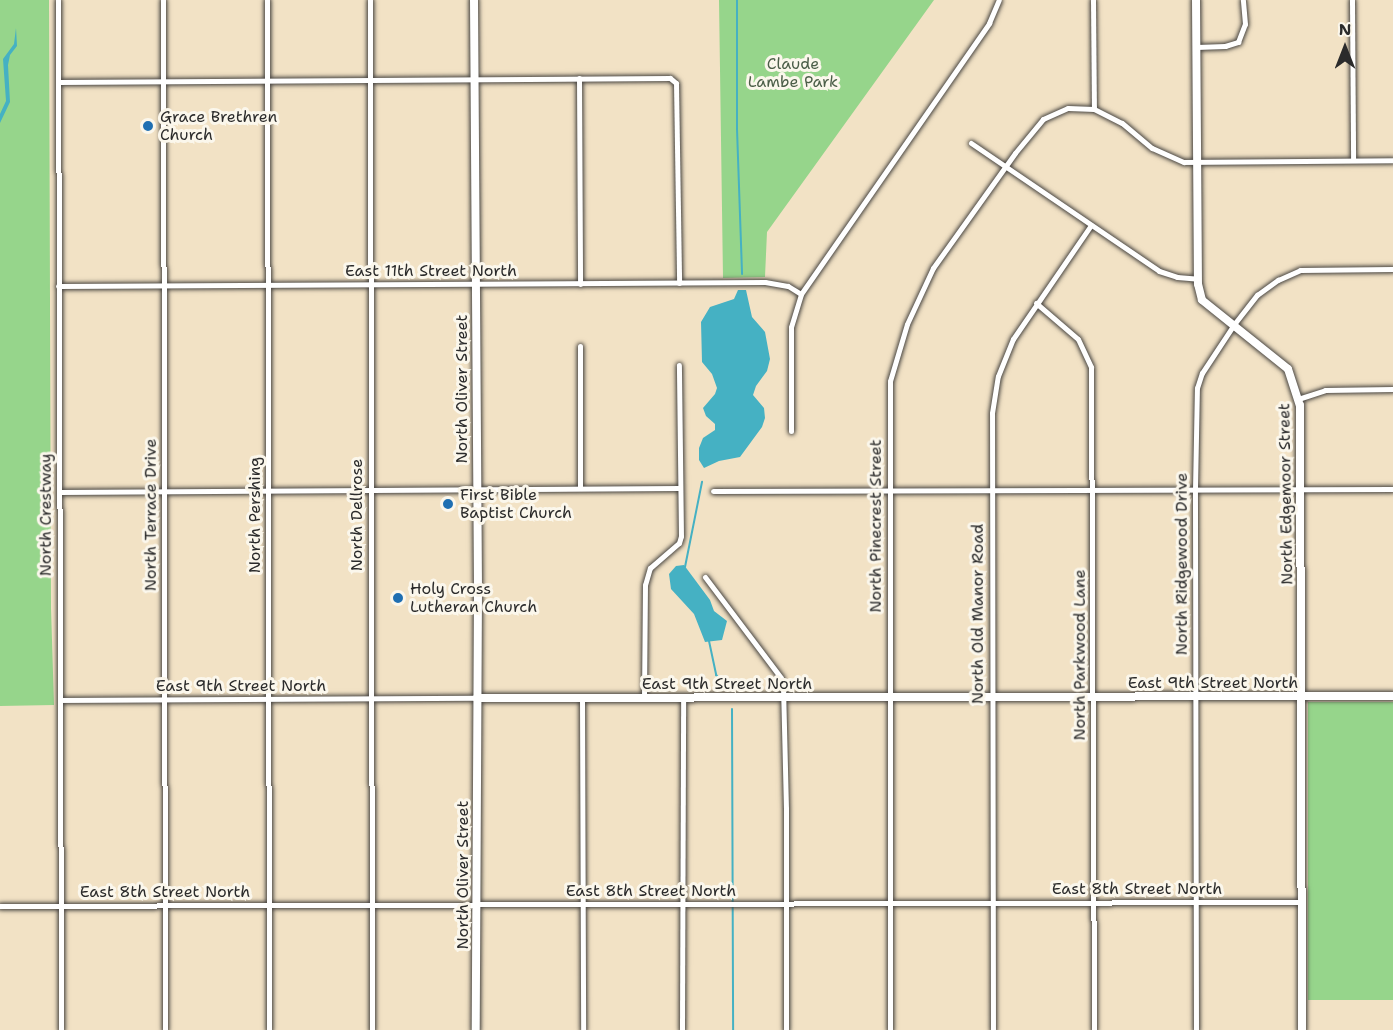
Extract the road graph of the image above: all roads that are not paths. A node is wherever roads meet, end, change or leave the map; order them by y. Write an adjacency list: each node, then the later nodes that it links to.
1 (58, 0): 17 (street, North Crestway)
2 (163, 0): 16 (street, North Terrace Drive)
3 (267, 0): 14 (street, North Pershing)
4 (370, 0): 15 (street, North Dellrose)
5 (474, 0): 12 (street, North Oliver Street)
6 (999, 0): 34 (street)
7 (1093, 0): 18 (street)
8 (1196, 0): 11 (street, North Edgemoor Street)
9 (1243, 0): 11 (street)
10 (1352, 0): 20 (street)
11 (1196, 46): 22 (street, North Edgemoor Street)
12 (475, 78): 13 (street); 15 (street); 28 (street, North Oliver Street)
13 (579, 78): 27 (street); 29 (street)
14 (267, 79): 15 (street); 16 (street); 30 (street, North Pershing)
15 (370, 79): 31 (street, North Dellrose)
16 (163, 80): 17 (street); 33 (street, North Terrace Drive)
17 (58, 82): 32 (street, North Crestway)
18 (1094, 109): 22 (street); 23 (street, North Pinecrest Street)
19 (971, 143): 23 (street)
20 (1353, 160): 21 (street); 22 (street)
21 (1393, 160)
22 (1196, 161): 26 (street, North Edgemoor Street)
23 (1005, 166): 24 (street); 54 (street, North Pinecrest Street)
24 (1090, 225): 26 (street); 35 (street, North Old Manor Road)
25 (1393, 269): 36 (street, North Ridgewood Drive)
26 (1198, 279): 36 (street, North Edgemoor Street)
27 (679, 283): 29 (street, East 11th Street North); 34 (street, East 11th Street North)
28 (475, 284): 29 (street, East 11th Street North); 31 (street, East 11th Street North); 45 (street, North Oliver Street)
29 (580, 284)
30 (267, 285): 31 (street, East 11th Street North); 33 (street, East 11th Street North); 49 (street, North Pershing)
31 (371, 285): 44 (street, North Dellrose)
32 (58, 286): 33 (street, East 11th Street North); 55 (street, North Crestway)
33 (164, 286): 52 (street, North Terrace Drive)
34 (801, 294): 41 (street)
35 (1036, 303): 50 (street, North Old Manor Road); 51 (street, North Parkwood Lane)
36 (1234, 323): 40 (street, North Edgemoor Street); 46 (street, North Ridgewood Drive)
37 (580, 346): 42 (street)
38 (679, 365): 43 (street)
39 (1393, 389): 40 (street)
40 (1298, 399): 47 (street, North Edgemoor Street)
41 (791, 431)
42 (580, 488): 43 (street); 45 (street)
43 (680, 488): 64 (street)
44 (371, 489): 45 (street); 49 (street); 69 (street, North Dellrose)
45 (476, 489): 62 (street, North Oliver Street)
46 (1195, 489): 47 (street); 51 (street); 61 (street, North Ridgewood Drive)
47 (1301, 489): 48 (street); 57 (street, North Edgemoor Street)
48 (1393, 489)
49 (268, 490): 52 (street); 68 (street, North Pershing)
50 (992, 490): 51 (street); 54 (street); 59 (street, North Old Manor Road)
51 (1094, 490): 60 (street, North Parkwood Lane)
52 (164, 491): 55 (street); 71 (street, North Terrace Drive)
53 (713, 491): 54 (street)
54 (888, 491): 67 (street, North Pinecrest Street)
55 (59, 492): 70 (street, North Crestway)
56 (705, 576): 66 (street)
57 (1301, 696): 58 (street, East 9th Street North); 61 (street, East 9th Street North); 72 (street, North Edgemoor Street)
58 (1393, 696)
59 (992, 697): 60 (street, East 9th Street North); 67 (street, East 9th Street North); 74 (street, North Old Manor Road)
60 (1093, 697): 61 (street, East 9th Street North); 75 (street, North Parkwood Lane)
61 (1196, 697): 76 (street, North Ridgewood Drive)
62 (477, 698): 63 (street, East 9th Street North); 69 (street, East 9th Street North); 81 (street, North Oliver Street)
63 (582, 698): 64 (street, East 9th Street North); 77 (street)
64 (644, 698): 65 (street, East 9th Street North)
65 (683, 698): 66 (street, East 9th Street North); 78 (street)
66 (785, 698): 67 (street, East 9th Street North); 79 (street)
67 (889, 698): 73 (street, North Pinecrest Street)
68 (268, 699): 69 (street, East 9th Street North); 71 (street, East 9th Street North); 85 (street, North Pershing)
69 (372, 699): 80 (street, North Dellrose)
70 (60, 700): 71 (street, East 9th Street North); 83 (street, North Crestway)
71 (165, 700): 84 (street, North Terrace Drive)
72 (1301, 902): 76 (street, East 8th Street North); 98 (street, North Edgemoor Street)
73 (890, 903): 74 (street, East 8th Street North); 79 (street, East 8th Street North); 94 (street, North Pinecrest Street)
74 (992, 903): 75 (street, East 8th Street North); 95 (street, North Old Manor Road)
75 (1094, 903): 76 (street, East 8th Street North); 96 (street, North Parkwood Lane)
76 (1196, 903): 97 (street, North Ridgewood Drive)
77 (582, 904): 78 (street, East 8th Street North); 81 (street, East 8th Street North); 91 (street)
78 (682, 904): 79 (street, East 8th Street North); 92 (street)
79 (786, 904): 93 (street)
80 (372, 905): 81 (street, East 8th Street North); 85 (street, East 8th Street North); 89 (street, North Dellrose)
81 (477, 905): 90 (street, North Oliver Street)
82 (0, 906): 83 (street, East 8th Street North)
83 (61, 906): 84 (street, East 8th Street North); 86 (street, North Crestway)
84 (165, 906): 85 (street, East 8th Street North); 87 (street, North Terrace Drive)
85 (269, 906): 88 (street, North Pershing)
86 (61, 1030)
87 (165, 1030)
88 (269, 1030)
89 (372, 1030)
90 (476, 1030)
91 (583, 1030)
92 (682, 1030)
93 (786, 1030)
94 (890, 1030)
95 (993, 1030)
96 (1094, 1030)
97 (1196, 1030)
98 (1302, 1030)

